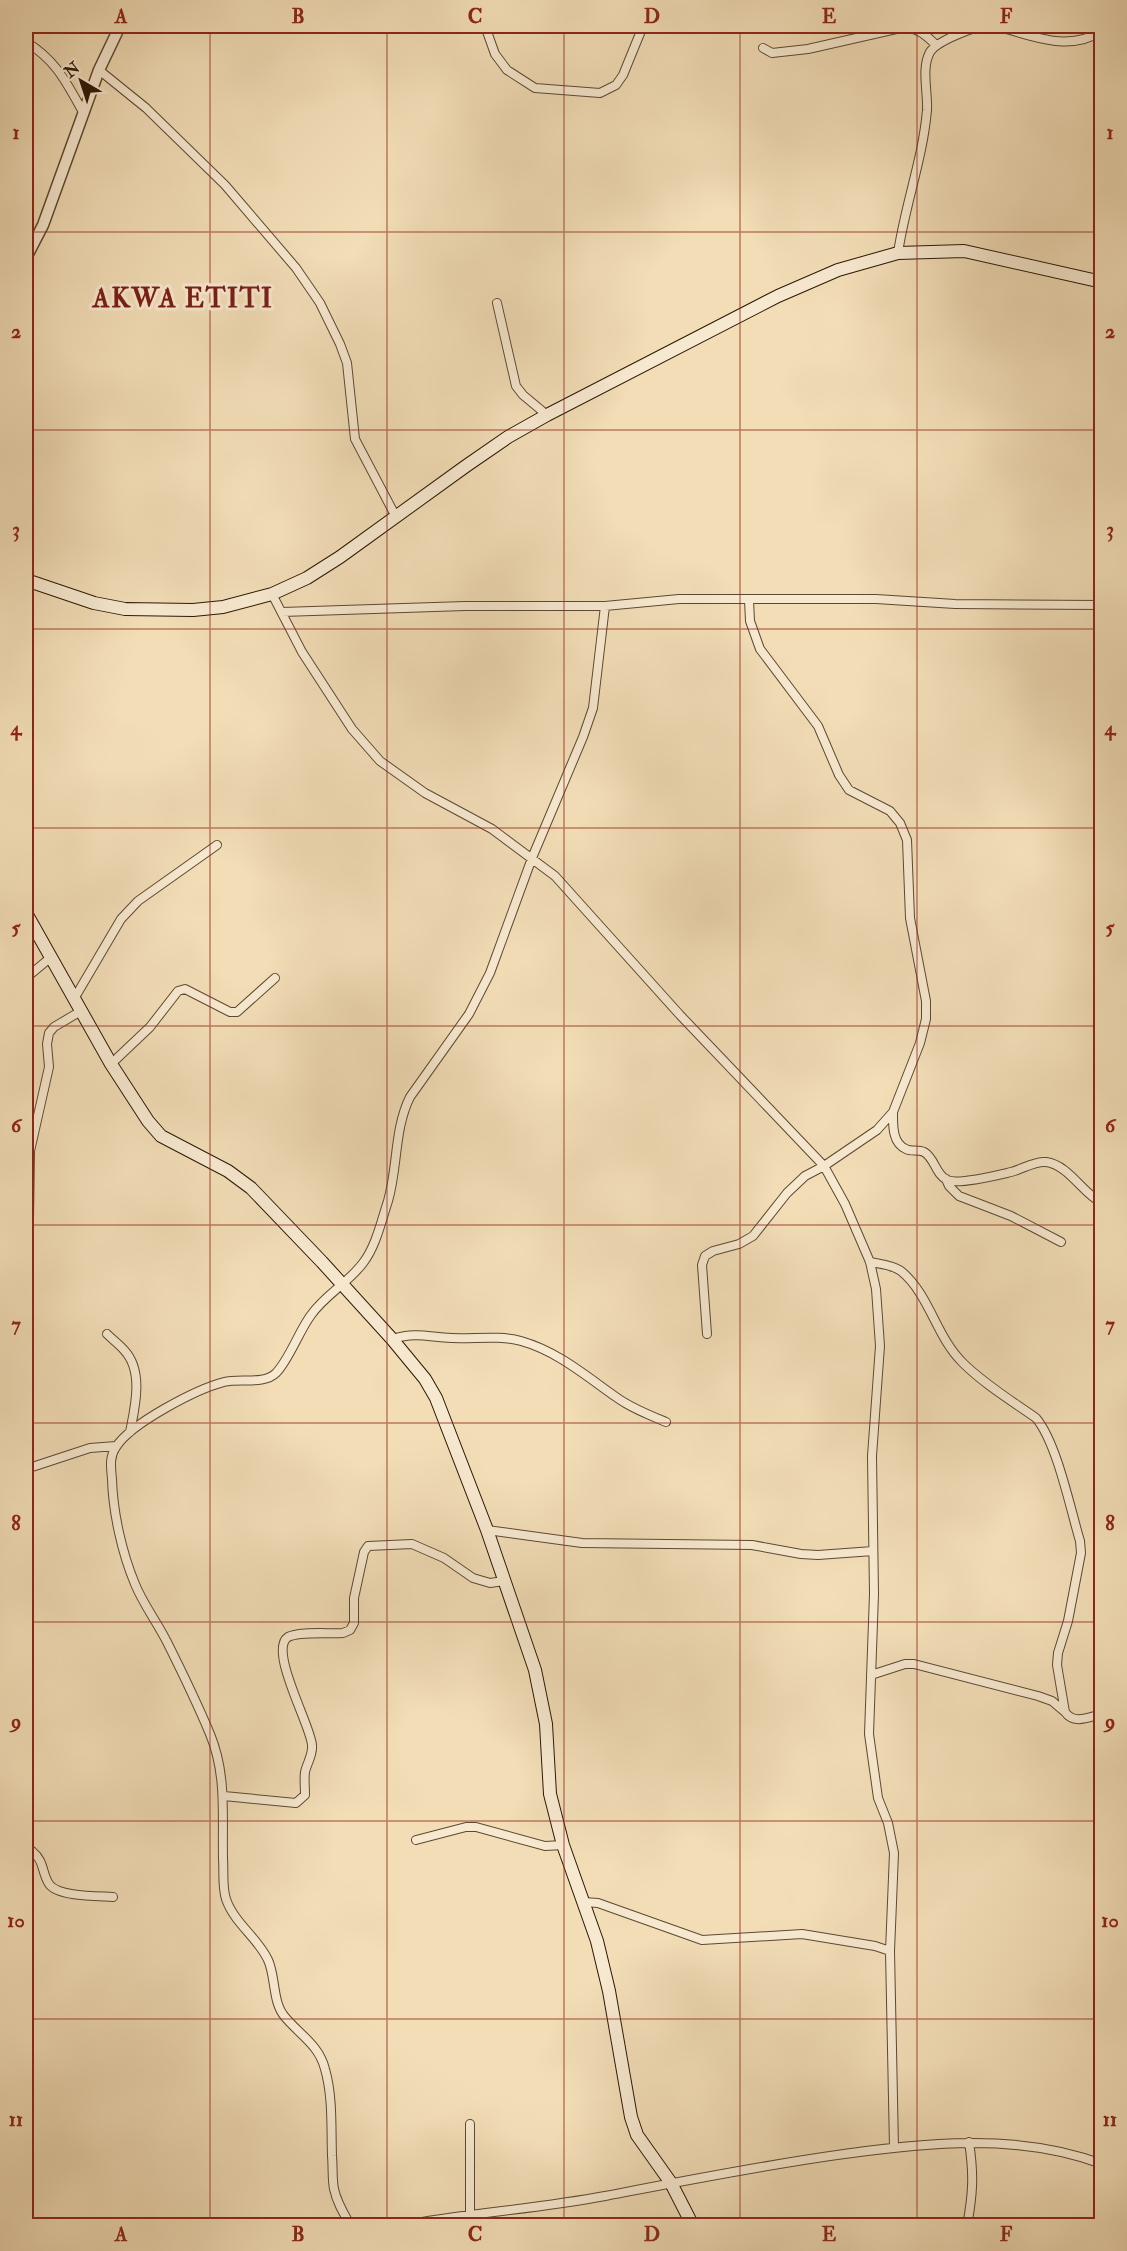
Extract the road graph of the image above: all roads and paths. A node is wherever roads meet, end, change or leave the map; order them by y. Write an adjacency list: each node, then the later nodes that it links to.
1 (120, 26): 8 (street)
2 (485, 26): 3 (street)
3 (643, 26)
4 (1101, 31): 6 (street)
5 (26, 42): 9 (street)
6 (936, 45): 7 (street); 10 (street)
7 (763, 48)
8 (99, 70): 9 (street); 15 (street)
9 (83, 112): 11 (street)
10 (898, 253): 12 (main road); 14 (main road)
11 (26, 258)
12 (1101, 282)
13 (497, 303): 14 (street)
14 (547, 415): 15 (main road)
15 (396, 517): 17 (main road)
16 (26, 580): 17 (main road)
17 (272, 594): 21 (street)
18 (749, 600): 19 (street); 20 (street); 31 (street)
19 (1101, 605)
20 (605, 606): 21 (street); 23 (street)
21 (282, 612): 23 (street)
22 (217, 845): 28 (street)
23 (532, 858): 32 (street); 38 (street)
24 (26, 913): 25 (main road)
25 (50, 958): 26 (street); 28 (main road)
26 (26, 978)
27 (275, 978): 30 (street)
28 (74, 999): 29 (main road)
29 (81, 1011): 30 (main road); 35 (street)
30 (111, 1064): 38 (main road)
31 (893, 1112): 32 (street); 33 (street)
32 (824, 1166): 37 (street); 40 (street)
33 (945, 1179): 34 (street); 36 (street)
34 (1101, 1203)
35 (26, 1225)
36 (1061, 1242)
37 (870, 1262): 47 (street); 50 (street)
38 (342, 1284): 41 (main road); 43 (street)
39 (107, 1334): 43 (street)
40 (707, 1334)
41 (392, 1340): 42 (street); 46 (main road)
42 (666, 1422)
43 (130, 1432): 44 (street)
44 (116, 1446): 45 (street); 52 (street)
45 (26, 1469)
46 (487, 1530): 47 (street); 48 (main road)
47 (873, 1551): 49 (street)
48 (504, 1581): 52 (street); 54 (main road)
49 (871, 1675): 50 (street); 58 (street)
50 (1065, 1712): 51 (street)
51 (1101, 1714)
52 (224, 1796): 65 (street)
53 (416, 1840): 54 (street)
54 (563, 1845): 57 (main road)
55 (26, 1851): 56 (street)
56 (113, 1897)
57 (584, 1902): 58 (street); 63 (main road)
58 (890, 1951): 61 (street)
59 (470, 2124): 64 (street)
60 (969, 2142): 61 (street); 62 (street); 68 (street)
61 (894, 2148): 63 (street)
62 (1101, 2164)
63 (671, 2183): 64 (street); 67 (main road)
64 (470, 2214): 66 (street)
65 (351, 2226)
66 (399, 2226)
67 (693, 2226)
68 (967, 2226)

